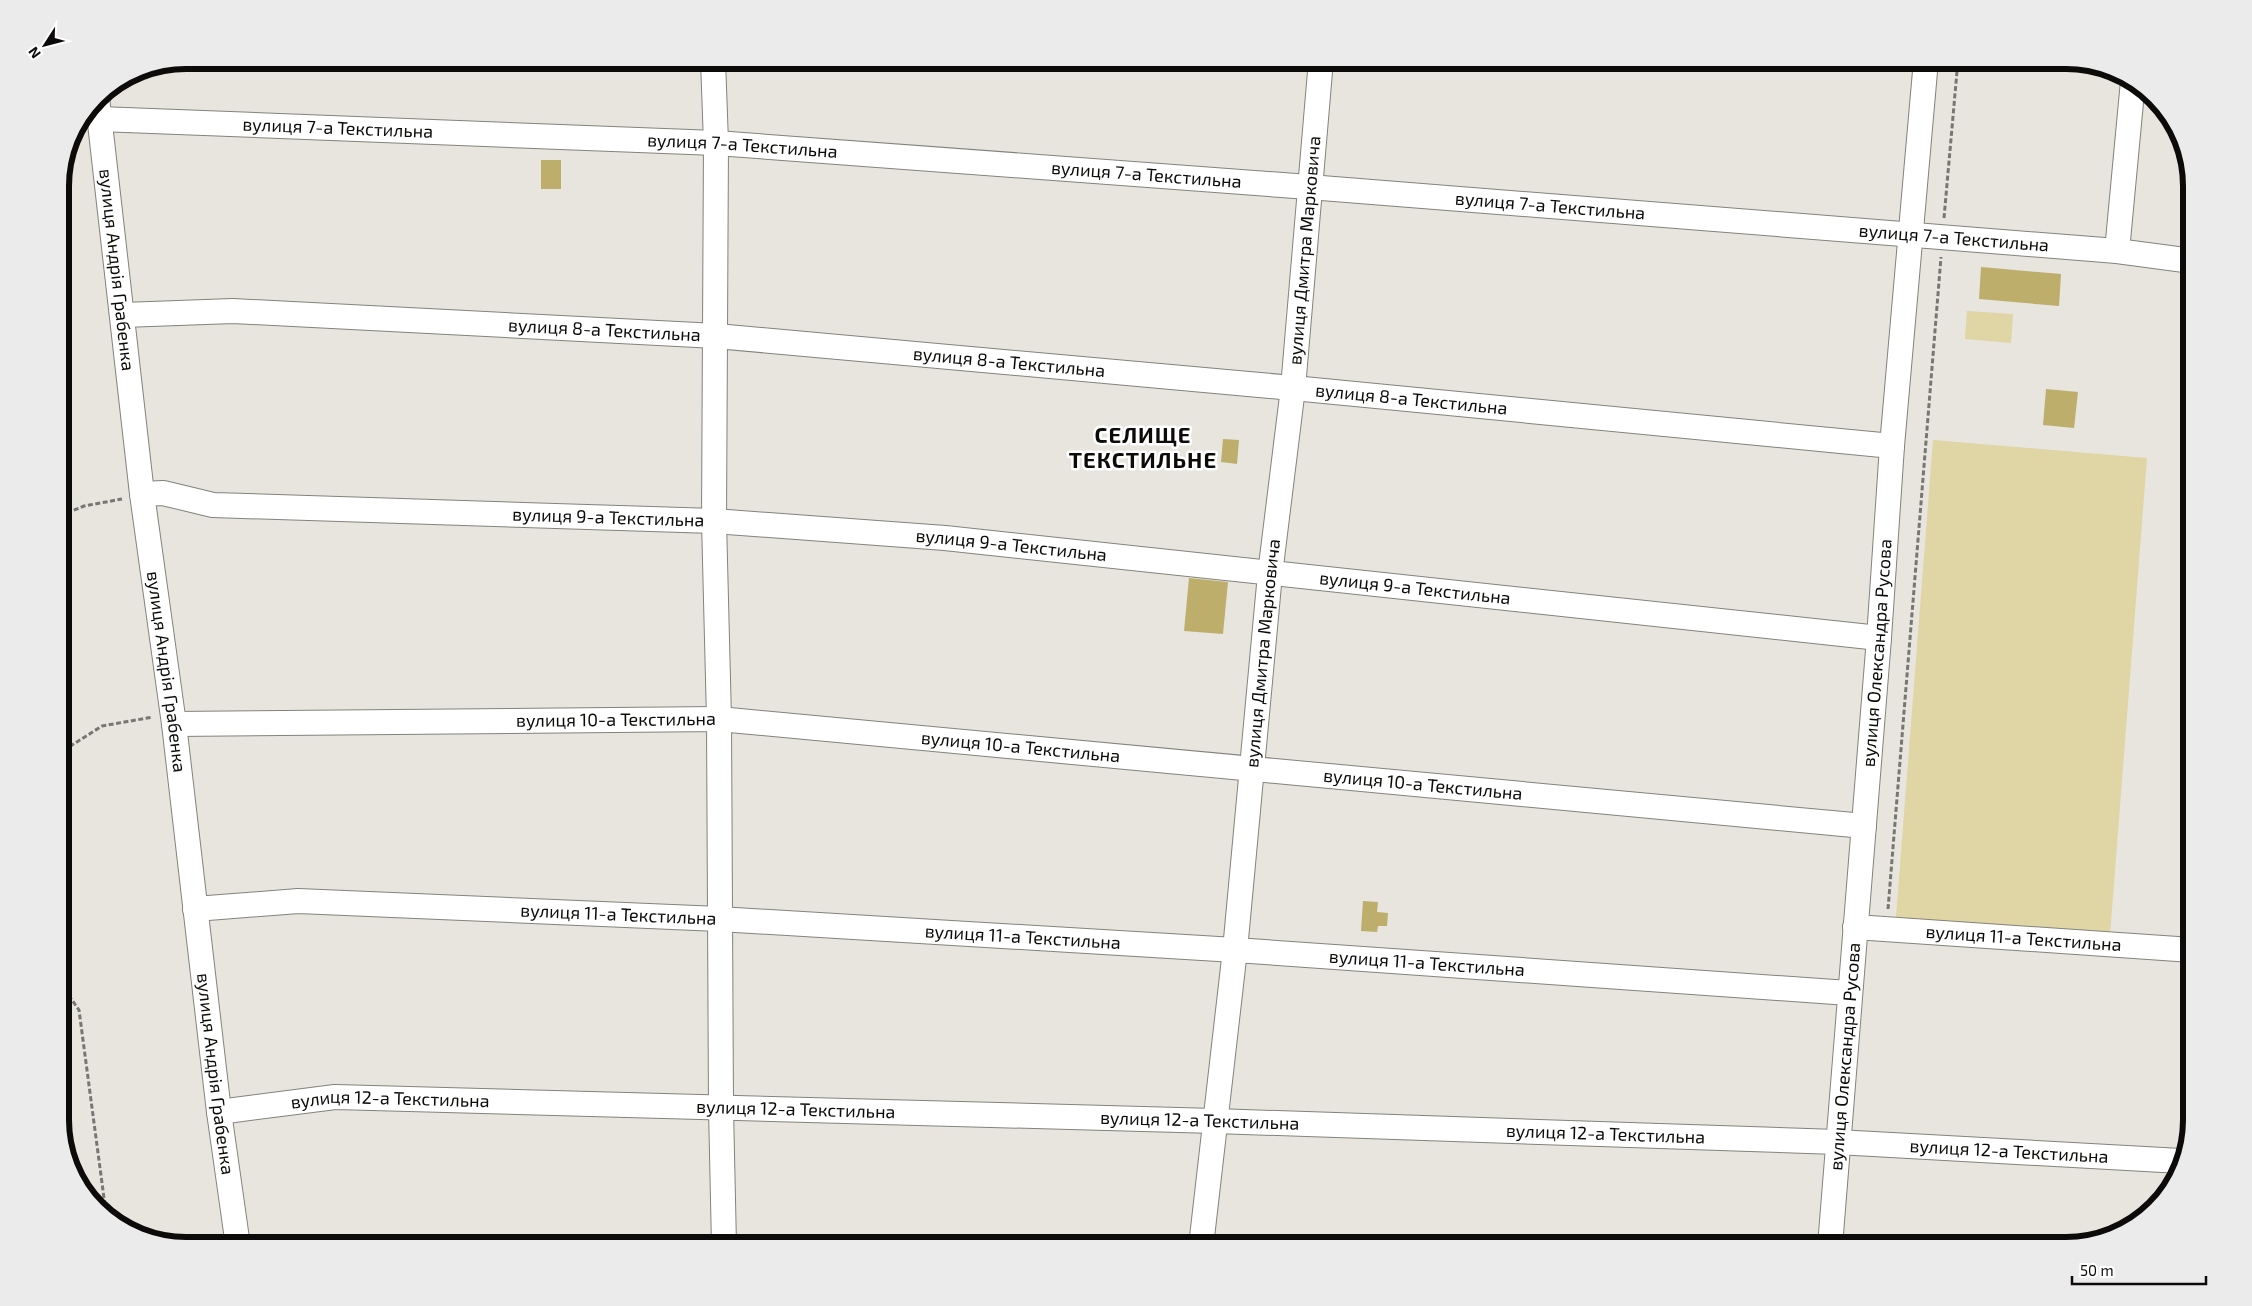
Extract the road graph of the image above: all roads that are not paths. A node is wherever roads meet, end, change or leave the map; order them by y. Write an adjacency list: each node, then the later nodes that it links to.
1 (713, 69): 6 (street)
2 (1320, 69): 7 (street, вулиця Дмитра Марковича)
3 (1925, 69): 8 (street, вулиця Олександра Русова)
4 (2132, 89): 9 (street)
5 (98, 108): 6 (street, вулиця 7-а Текстильна); 11 (street, вулиця Андрія Грабенка)
6 (716, 143): 7 (street, вулиця 7-а Текстильна); 12 (street)
7 (1309, 187): 8 (street, вулиця 7-а Текстильна); 13 (street, вулиця Дмитра Марковича)
8 (1911, 235): 9 (street, вулиця 7-а Текстильна); 14 (street, вулиця Олександра Русова)
9 (2117, 251): 10 (street, вулиця 7-а Текстильна)
10 (2183, 260)
11 (123, 315): 12 (street, вулиця 8-а Текстильна); 15 (street, вулиця Андрія Грабенка)
12 (716, 336): 13 (street, вулиця 8-а Текстильна); 16 (street)
13 (1293, 388): 14 (street, вулиця 8-а Текстильна); 17 (street, вулиця Дмитра Марковича)
14 (1892, 446): 18 (street, вулиця Олександра Русова)
15 (142, 494): 16 (street, вулиця 9-а Текстильна); 19 (street, вулиця Андрія Грабенка)
16 (714, 521): 17 (street, вулиця 9-а Текстильна); 20 (street)
17 (1270, 574): 18 (street, вулиця 9-а Текстильна); 21 (street, вулиця Дмитра Марковича)
18 (1879, 638): 22 (street, вулиця Олександра Русова)
19 (173, 718): 20 (street, вулиця 10-а Текстильна); 23 (street, вулиця Андрія Грабенка)
20 (719, 719): 21 (street, вулиця 10-а Текстильна); 24 (street)
21 (1251, 768): 22 (street, вулиця 10-а Текстильна); 27 (street, вулиця Дмитра Марковича)
22 (1864, 826): 25 (street, вулиця Олександра Русова)
23 (195, 909): 24 (street, вулиця 11-а Текстильна); 30 (street, вулиця Андрія Грабенка)
24 (719, 919): 27 (street, вулиця 11-а Текстильна); 29 (street)
25 (1855, 927): 26 (street, вулиця 11-а Текстильна); 28 (street, вулиця Олександра Русова)
26 (2183, 949)
27 (1235, 950): 28 (street, вулиця 11-а Текстильна); 31 (street, вулиця Дмитра Марковича)
28 (1849, 993): 32 (street, вулиця Олександра Русова)
29 (721, 1108): 30 (street, вулиця 12-а Текстильна); 31 (street, вулиця 12-а Текстильна); 35 (street)
30 (218, 1112): 34 (street, вулиця Андрія Грабенка)
31 (1215, 1121): 32 (street, вулиця 12-а Текстильна); 36 (street, вулиця Дмитра Марковича)
32 (1838, 1142): 33 (street, вулиця 12-а Текстильна); 37 (street, вулиця Олександра Русова)
33 (2176, 1161)
34 (237, 1237)
35 (724, 1237)
36 (1202, 1237)
37 (1831, 1237)

